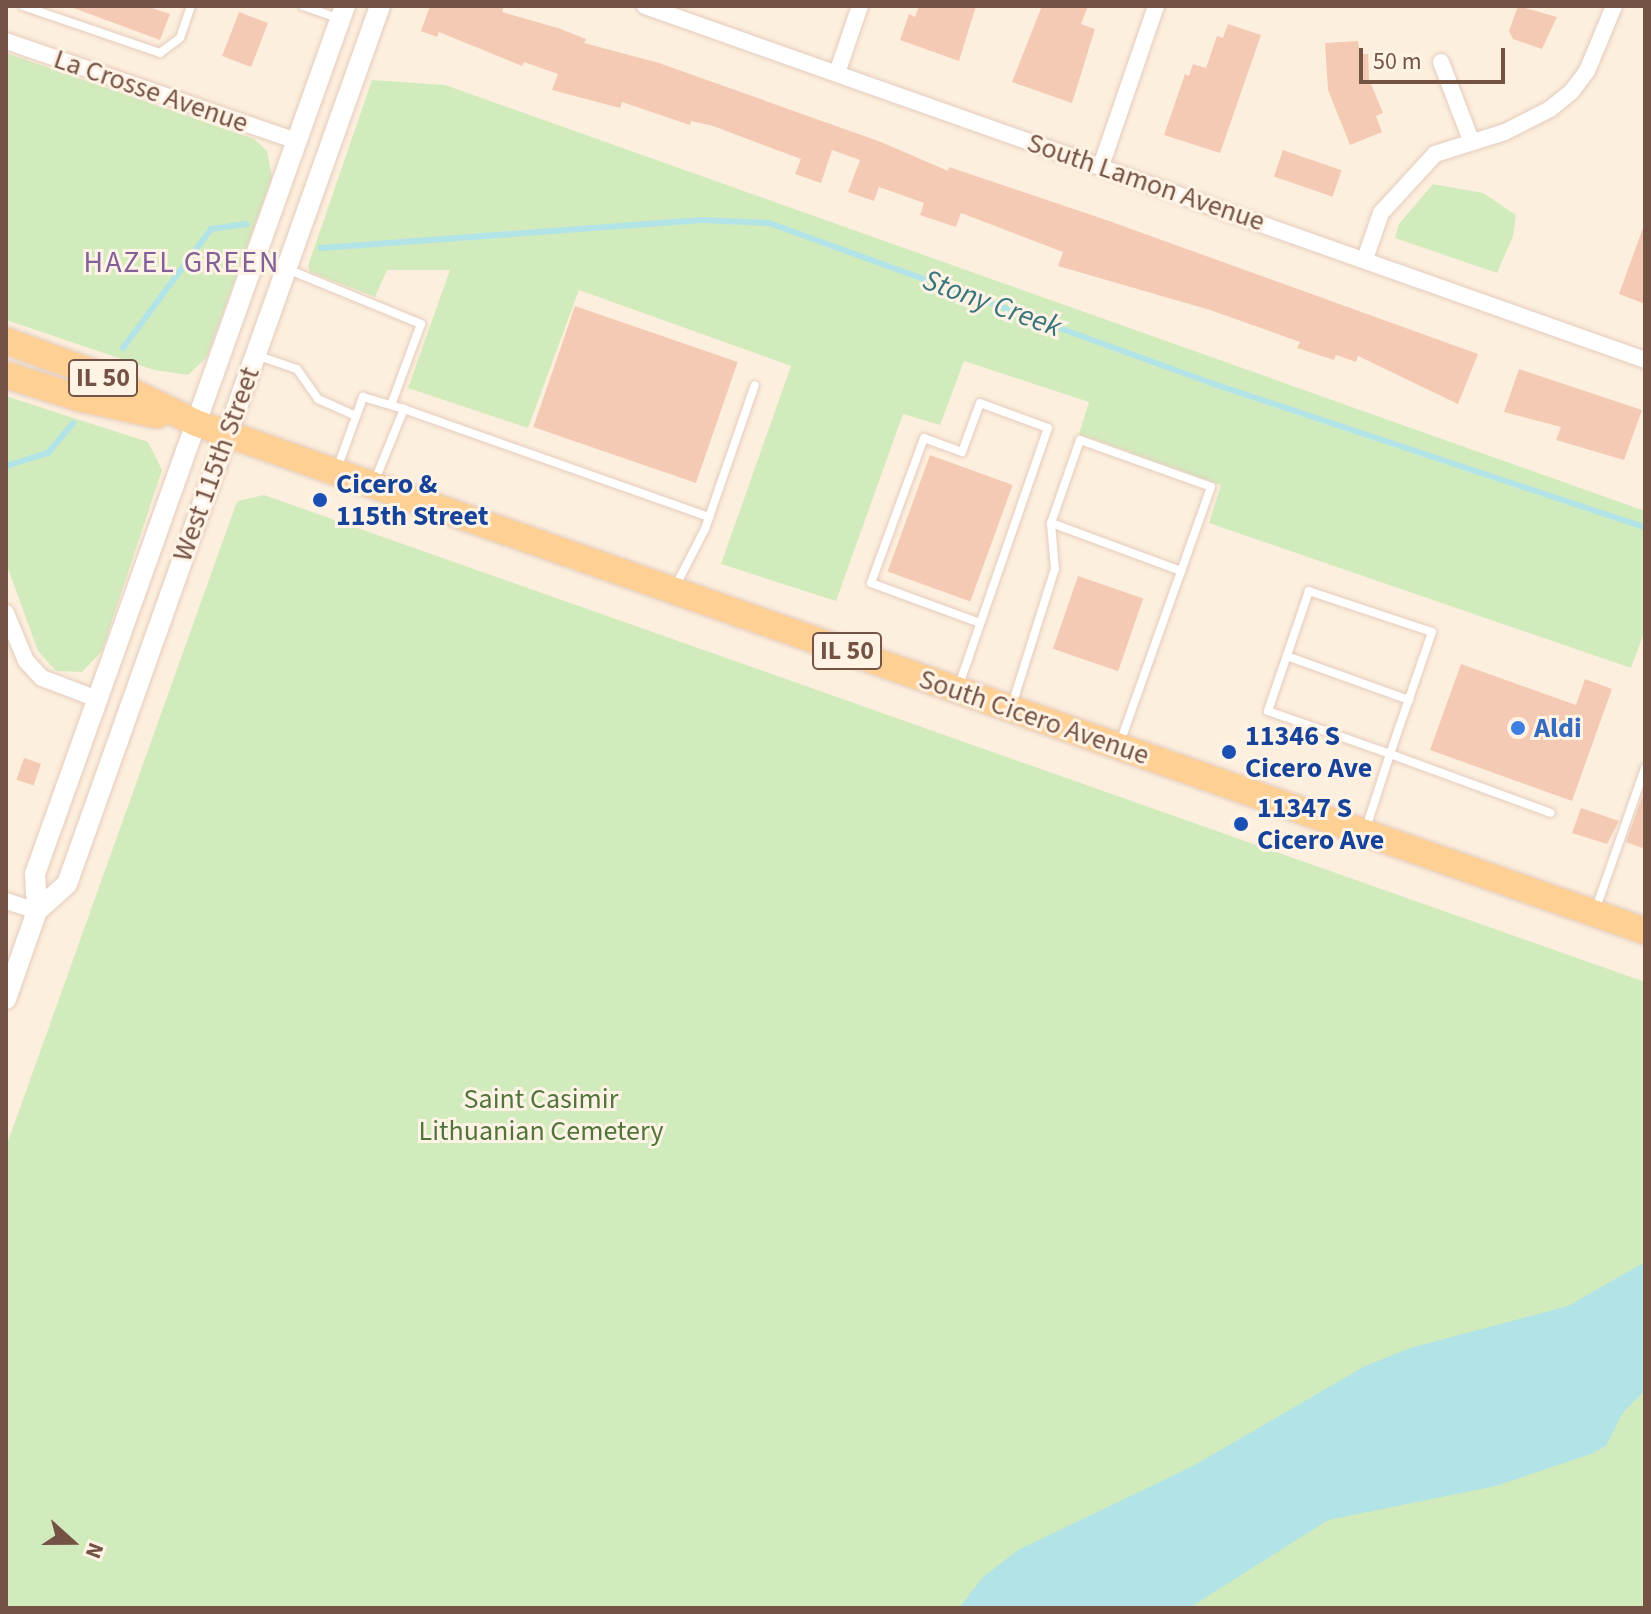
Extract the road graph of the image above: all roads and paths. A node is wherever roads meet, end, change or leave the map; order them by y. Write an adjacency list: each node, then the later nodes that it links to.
1 (23, 6): 9 (lane)
2 (180, 6): 9 (lane)
3 (303, 6): 10 (lane)
4 (380, 6): 18 (street, West 115th Street)
5 (645, 6): 13 (street, South Lamon Avenue)
6 (860, 6): 13 (street)
7 (1156, 6): 16 (street)
8 (1614, 6): 14 (street)
9 (191, 8)
10 (343, 13): 15 (street, West 115th Street)
11 (6, 41): 15 (street, La Crosse Avenue)
12 (1441, 62): 14 (street)
13 (837, 73): 16 (street, South Lamon Avenue)
14 (1471, 140): 17 (street)
15 (297, 141): 27 (street, West 115th Street)
16 (1101, 166): 17 (street, South Lamon Avenue)
17 (1365, 259): 21 (street, South Lamon Avenue)
18 (286, 268): 20 (street, West 115th Street); 24 (lane)
19 (6, 341): 27 (main road, IL 50)
20 (255, 355): 26 (lane); 28 (street, West 115th Street)
21 (1645, 360)
22 (6, 375): 27 (main road, IL 50)
23 (755, 385): 31 (lane)
24 (391, 405): 25 (lane); 26 (lane)
25 (404, 409): 30 (lane); 31 (lane)
26 (356, 416): 29 (lane)
27 (196, 423): 28 (main road, South Cicero Avenue / IL 50); 39 (street, West 115th Street)
28 (227, 434): 29 (main road, South Cicero Avenue / IL 50); 48 (street, West 115th Street)
29 (336, 471): 30 (main road, South Cicero Avenue / IL 50)
30 (374, 485): 34 (main road, South Cicero Avenue / IL 50)
31 (709, 517): 34 (lane)
32 (1051, 523): 33 (lane); 33 (lane); 41 (lane)
33 (1181, 571): 42 (lane)
34 (674, 590): 38 (main road, South Cicero Avenue / IL 50)
35 (6, 613): 39 (street)
36 (980, 623): 36 (lane); 38 (lane)
37 (1287, 656): 40 (lane); 40 (lane); 43 (lane)
38 (957, 690): 41 (main road, South Cicero Avenue / IL 50)
39 (97, 699): 48 (street, West 115th Street)
40 (1409, 700): 43 (lane)
41 (1011, 708): 42 (main road, South Cicero Avenue / IL 50)
42 (1119, 746): 46 (main road, South Cicero Avenue / IL 50)
43 (1390, 754): 45 (lane); 46 (lane)
44 (1645, 768): 49 (lane)
45 (1551, 813)
46 (1364, 832): 49 (main road, South Cicero Avenue / IL 50)
47 (6, 901): 48 (street)
48 (37, 911): 51 (street, West 115th Street)
49 (1594, 913): 50 (main road, South Cicero Avenue / IL 50)
50 (1645, 931)
51 (6, 999)

